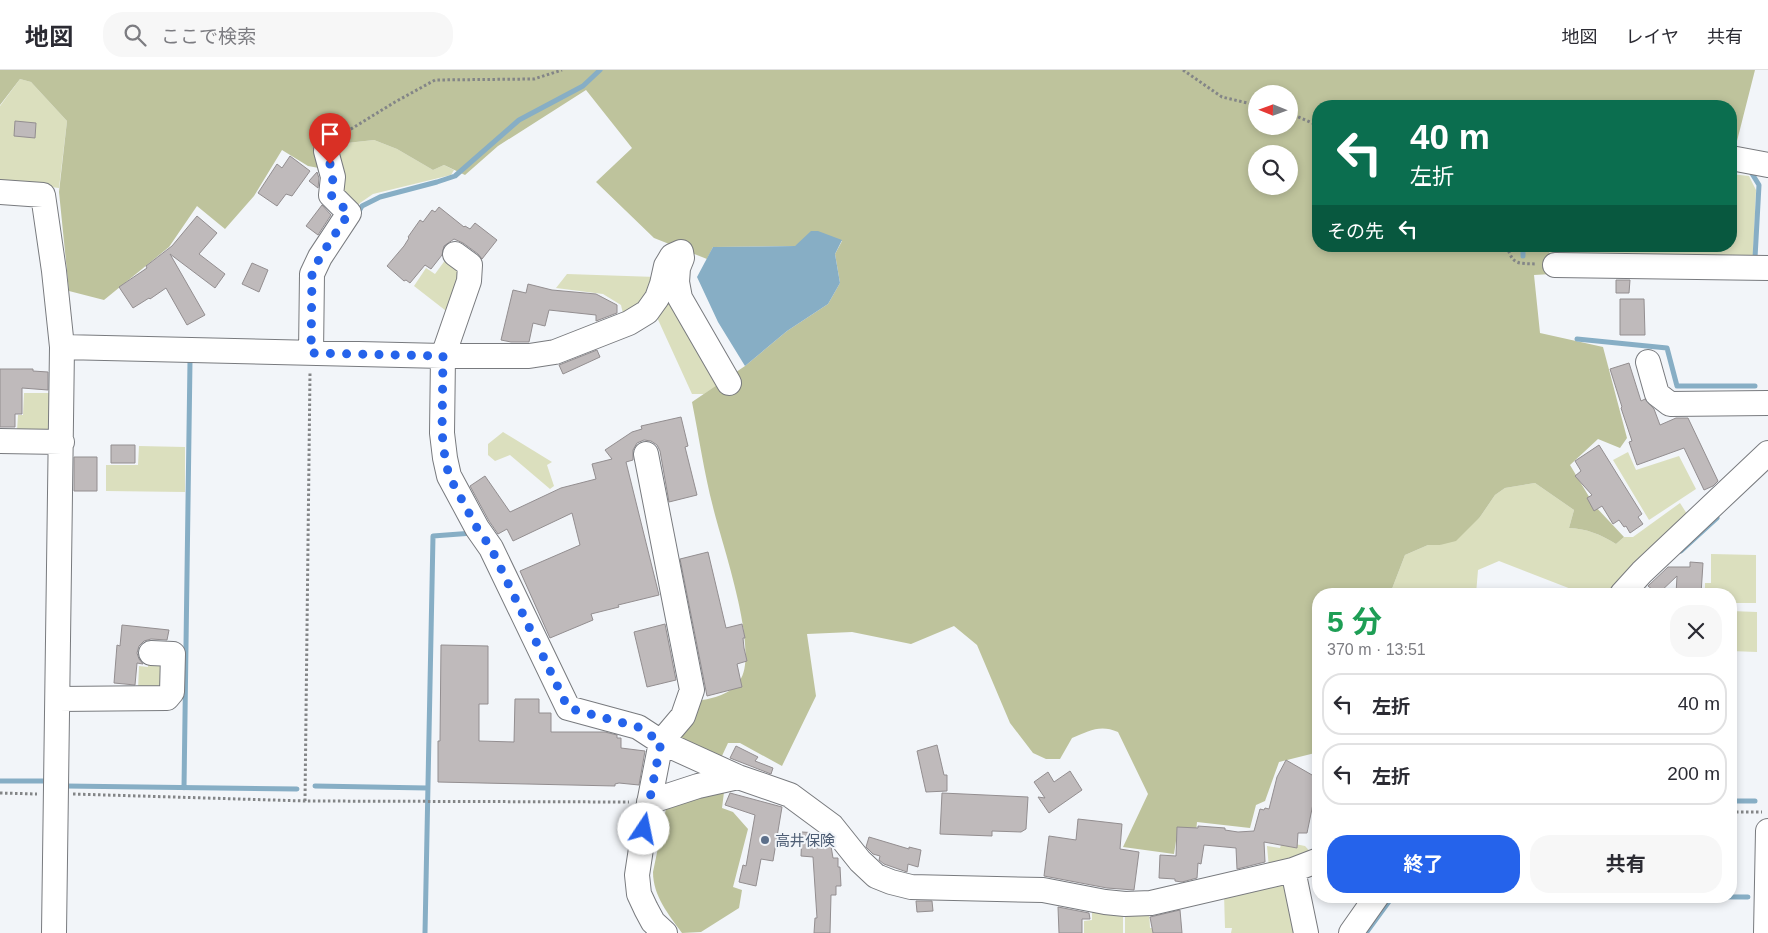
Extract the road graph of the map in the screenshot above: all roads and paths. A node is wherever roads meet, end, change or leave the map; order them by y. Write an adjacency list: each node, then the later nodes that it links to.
1 (562, 70): 6 (path)
2 (1183, 70): 3 (path)
3 (1248, 103)
4 (1298, 117): 5 (path)
5 (1312, 123)
6 (326, 151): 15 (street)
7 (1737, 159): 8 (street)
8 (1768, 165)
9 (0, 192): 14 (street)
10 (1509, 252): 12 (path)
11 (455, 254): 16 (street)
12 (1555, 265): 13 (street)
13 (1768, 268)
14 (62, 347): 15 (street); 21 (street)
15 (311, 353): 16 (street); 31 (path)
16 (443, 356): 18 (street); 27 (street)
17 (1648, 362): 19 (street)
18 (729, 383)
19 (1768, 403)
20 (0, 440): 21 (street)
21 (62, 442): 26 (street)
22 (1768, 453): 24 (street)
23 (646, 454): 27 (street)
24 (1627, 588)
25 (151, 653): 26 (street)
26 (58, 699): 30 (street)
27 (661, 742): 28 (street); 32 (street)
28 (738, 777): 32 (street); 37 (street)
29 (0, 793): 30 (path)
30 (56, 794): 31 (path); 39 (street)
31 (305, 801): 32 (path)
32 (649, 802): 40 (street)
33 (1737, 812): 34 (path)
34 (1768, 812)
35 (1768, 831): 43 (street)
36 (1312, 863): 37 (street)
37 (1293, 870): 41 (street)
38 (1373, 903): 42 (street)
39 (54, 933)
40 (665, 933)
41 (1306, 933)
42 (1351, 933)
43 (1766, 933)

